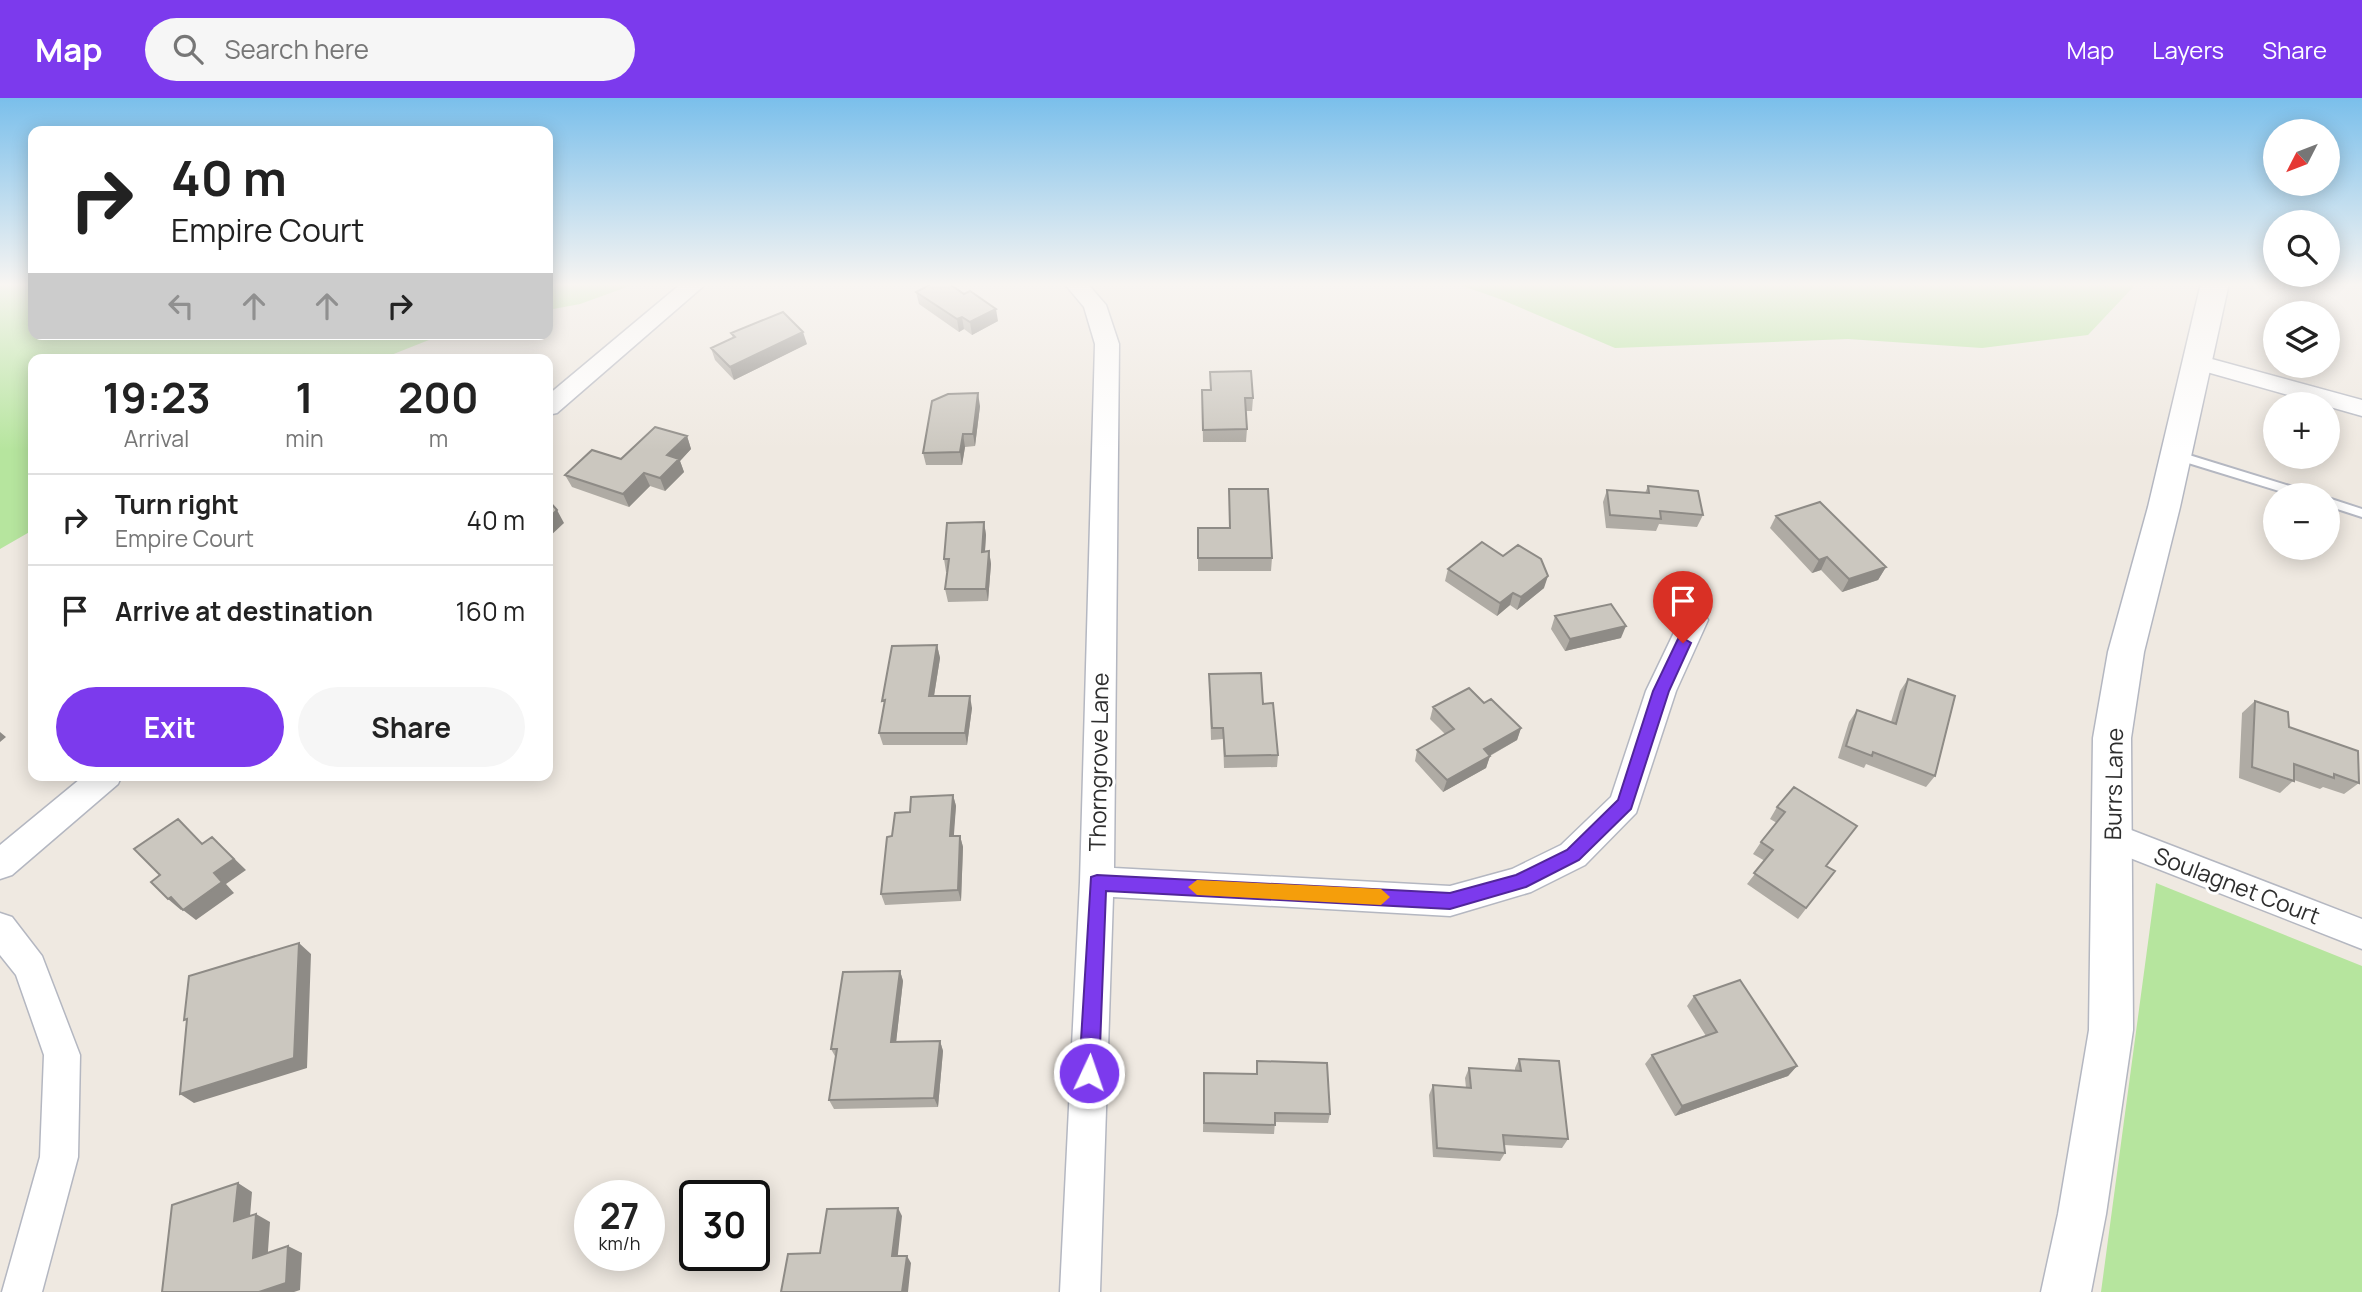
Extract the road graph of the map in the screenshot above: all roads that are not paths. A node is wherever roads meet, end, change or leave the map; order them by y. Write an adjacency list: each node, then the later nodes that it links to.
1 (629, 339): 5 (street)
2 (1105, 339): 15 (street, Thorngrove Lane)
3 (2202, 339): 4 (street, Burrs Lane)
4 (2197, 362): 6 (street); 7 (street, Burrs Lane)
5 (553, 403)
6 (2362, 408)
7 (2176, 454): 8 (lane); 13 (street, Burrs Lane)
8 (2267, 483)
9 (2340, 506): 10 (lane)
10 (2362, 513)
11 (1694, 620): 15 (street)
12 (100, 781): 14 (street)
13 (2113, 837): 17 (street, Soulagnet Court); 20 (street, Burrs Lane)
14 (0, 865)
15 (1097, 882): 19 (street, Thorngrove Lane)
16 (0, 928): 18 (street)
17 (2362, 934)
18 (22, 1292)
19 (1080, 1292)
20 (2066, 1292)

